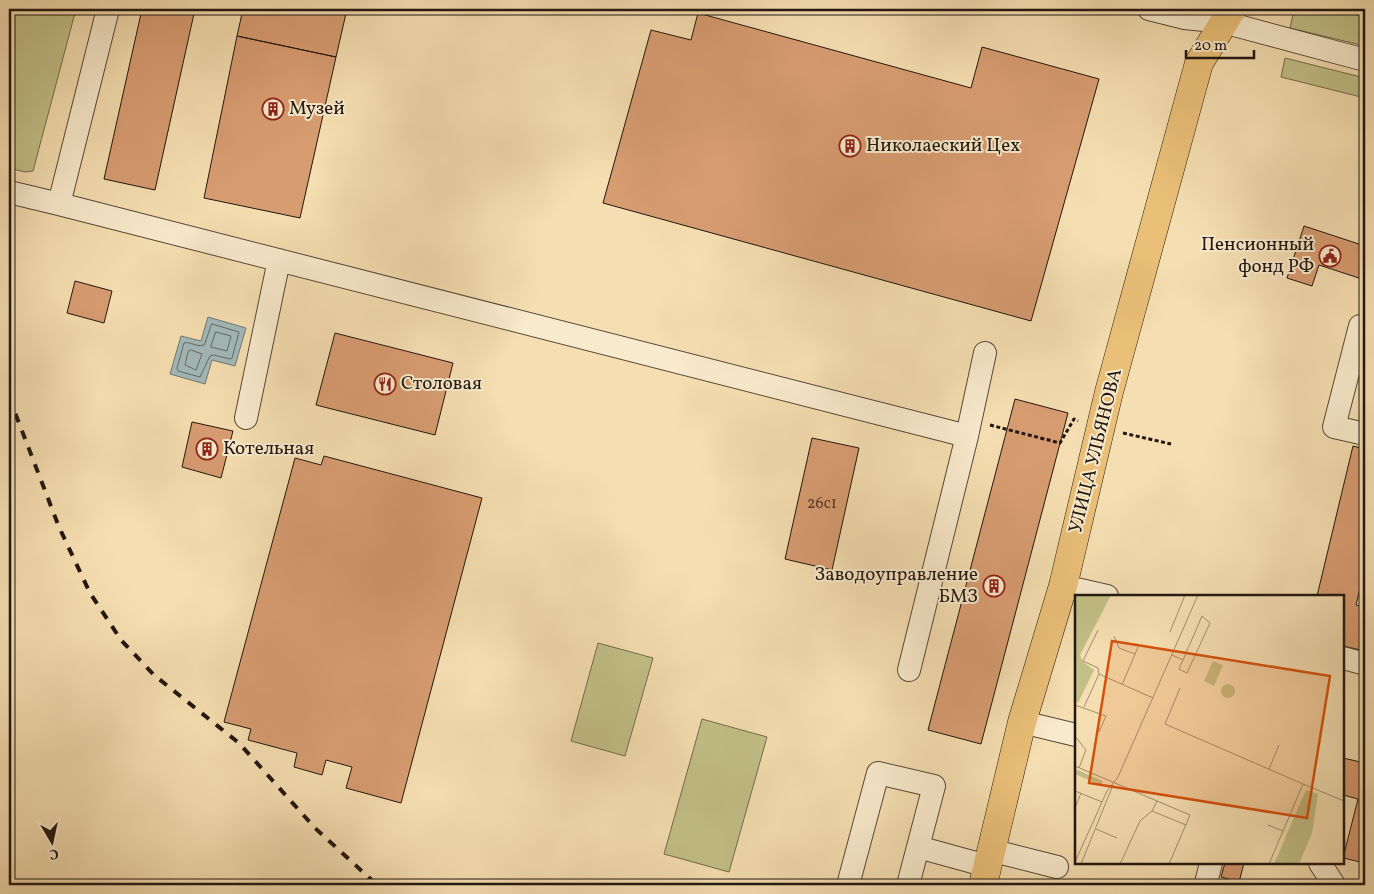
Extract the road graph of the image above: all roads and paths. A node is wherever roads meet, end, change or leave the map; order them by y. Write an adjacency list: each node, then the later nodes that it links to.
1 (108, 9): 6 (street)
2 (1149, 9): 3 (street)
3 (1226, 13): 4 (street); 13 (main road, УЛИЦА УЛЬЯНОВА)
4 (1365, 60)
5 (9, 192): 6 (street)
6 (59, 204): 7 (street)
7 (279, 260): 10 (street); 12 (street)
8 (1360, 326): 11 (street)
9 (985, 353): 12 (street)
10 (246, 418)
11 (1365, 434)
12 (967, 436): 17 (street)
13 (1063, 586): 14 (street); 18 (main road, УЛИЦА УЛЬЯНОВА)
14 (1102, 595)
15 (1344, 658): 16 (street)
16 (1365, 664)
17 (909, 670)
18 (1022, 722): 19 (street); 22 (main road, УЛИЦА УЛЬЯНОВА)
19 (1075, 735)
20 (918, 847): 22 (street); 24 (street); 25 (street)
21 (1321, 864): 26 (street)
22 (987, 867): 23 (street)
23 (1057, 867)
24 (848, 885)
25 (908, 885)
26 (1334, 885)

